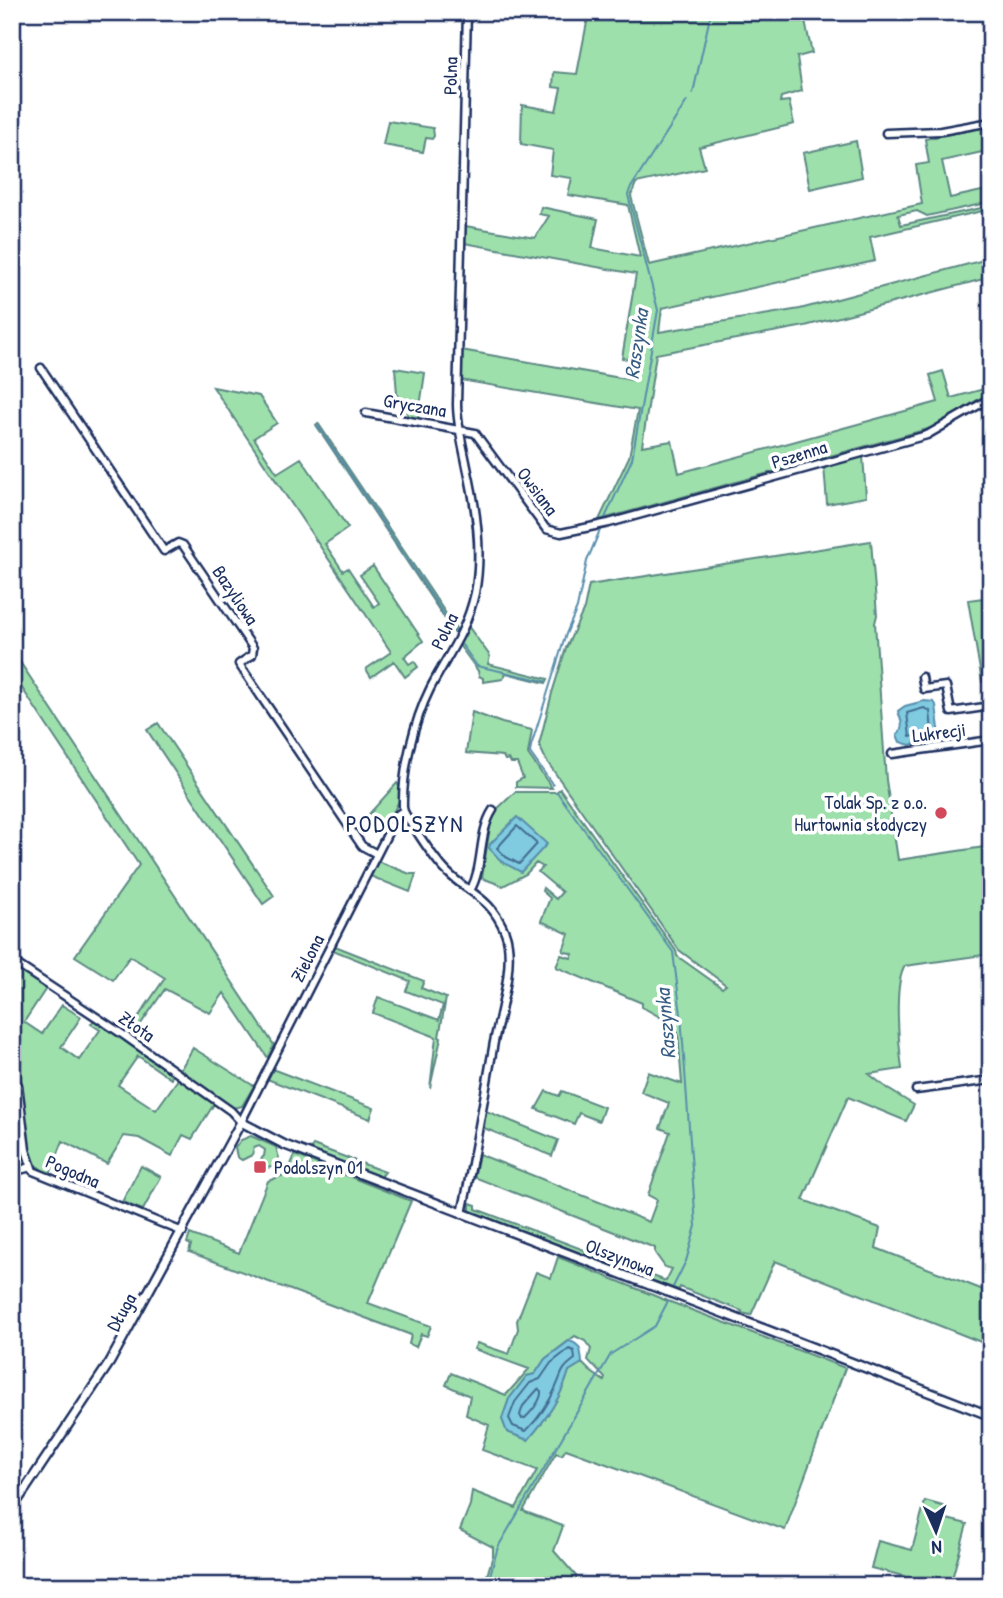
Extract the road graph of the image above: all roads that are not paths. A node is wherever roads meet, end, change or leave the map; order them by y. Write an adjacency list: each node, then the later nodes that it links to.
1 (467, 12): 7 (street, Polna)
2 (991, 122): 3 (street)
3 (886, 134)
4 (41, 368): 15 (street, Bazyliowa)
5 (991, 398): 8 (street, Pszenna)
6 (366, 413): 7 (street, Gryczana)
7 (460, 429): 8 (street, Owsiana); 14 (street, Polna)
8 (609, 523)
9 (922, 677): 10 (street)
10 (991, 706)
11 (991, 740): 12 (street, Lukrecji)
12 (892, 754)
13 (493, 810): 16 (street)
14 (403, 811): 15 (street, Zielona); 16 (street)
15 (377, 854): 21 (street, Zielona)
16 (471, 889): 24 (street)
17 (12, 961): 21 (street, Złota)
18 (991, 1080): 20 (street)
19 (18, 1085): 22 (street, Pogodna)
20 (916, 1090)
21 (241, 1122): 24 (street, Olszynowa); 25 (street, Długa)
22 (31, 1167): 23 (street); 25 (street, Pogodna)
23 (12, 1172)
24 (463, 1214): 26 (street, Olszynowa)
25 (183, 1232): 27 (street, Długa)
26 (991, 1416)
27 (13, 1505)

